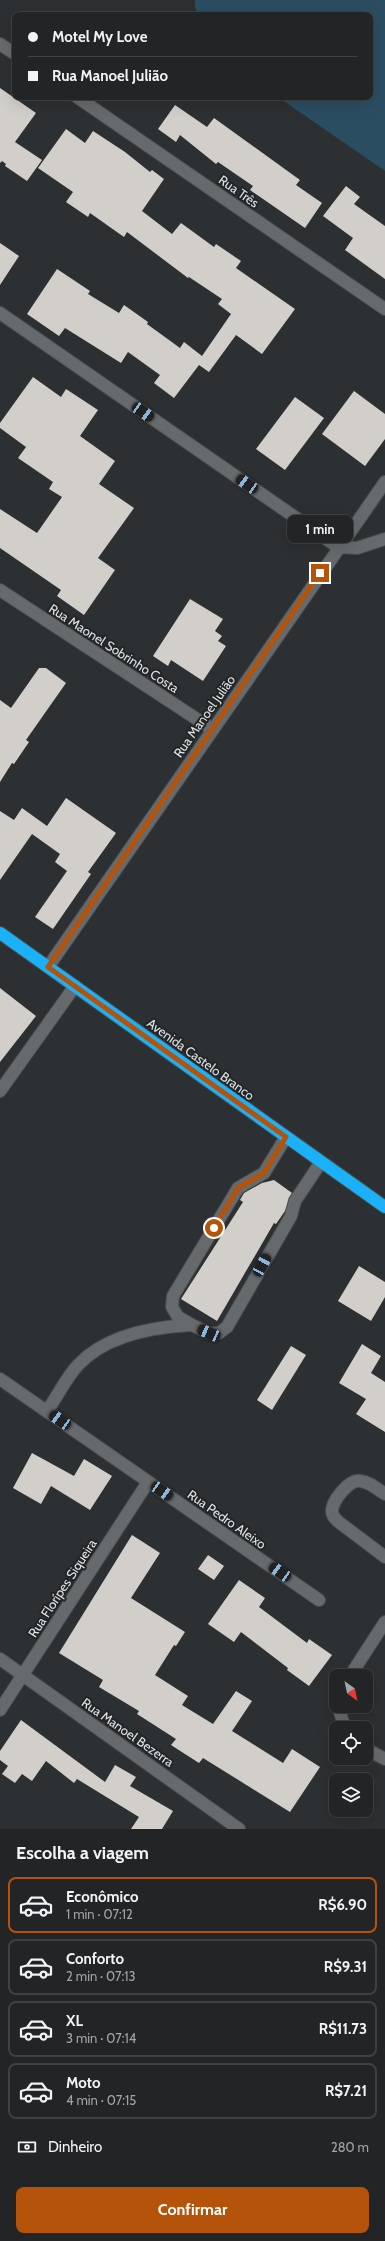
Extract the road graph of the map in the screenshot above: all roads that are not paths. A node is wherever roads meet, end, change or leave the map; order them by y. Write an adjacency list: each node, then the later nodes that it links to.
1 (0, 44): 2 (street)
2 (12, 52)
3 (81, 100): 4 (street, Rua Três)
4 (385, 309)
5 (0, 313): 8 (street)
6 (385, 482): 8 (street, Rua Manoel Julião)
7 (385, 540): 8 (street)
8 (338, 547): 10 (street, Rua Manoel Julião)
9 (0, 590): 10 (street, Rua Maonel Sobrinho Costa)
10 (212, 729): 12 (street, Rua Manoel Julião)
11 (0, 933): 12 (highway, Avenida Castelo Branco)
12 (48, 967): 13 (highway, Avenida Castelo Branco)
13 (75, 986): 14 (street); 15 (highway, Avenida Castelo Branco)
14 (0, 1091)
15 (286, 1137): 16 (highway, Avenida Castelo Branco); 18 (street)
16 (321, 1162): 17 (highway, Avenida Castelo Branco); 18 (street)
17 (385, 1207)
18 (192, 1325): 20 (street)
19 (0, 1379): 20 (street, Rua Pedro Aleixo)
20 (47, 1412): 21 (street, Rua Pedro Aleixo)
21 (148, 1482): 24 (street, Rua Pedro Aleixo); 28 (street, Rua Florípes Siqueira)
22 (385, 1494): 23 (street)
23 (385, 1557)
24 (319, 1600)
25 (385, 1622): 27 (street)
26 (0, 1659): 28 (street, Rua Manoel Bezerra)
27 (355, 1669)
28 (23, 1675): 29 (street, Rua Florípes Siqueira); 32 (street, Rua Manoel Bezerra)
29 (0, 1710)
30 (373, 1753): 31 (street)
31 (385, 1759)
32 (239, 1829)

